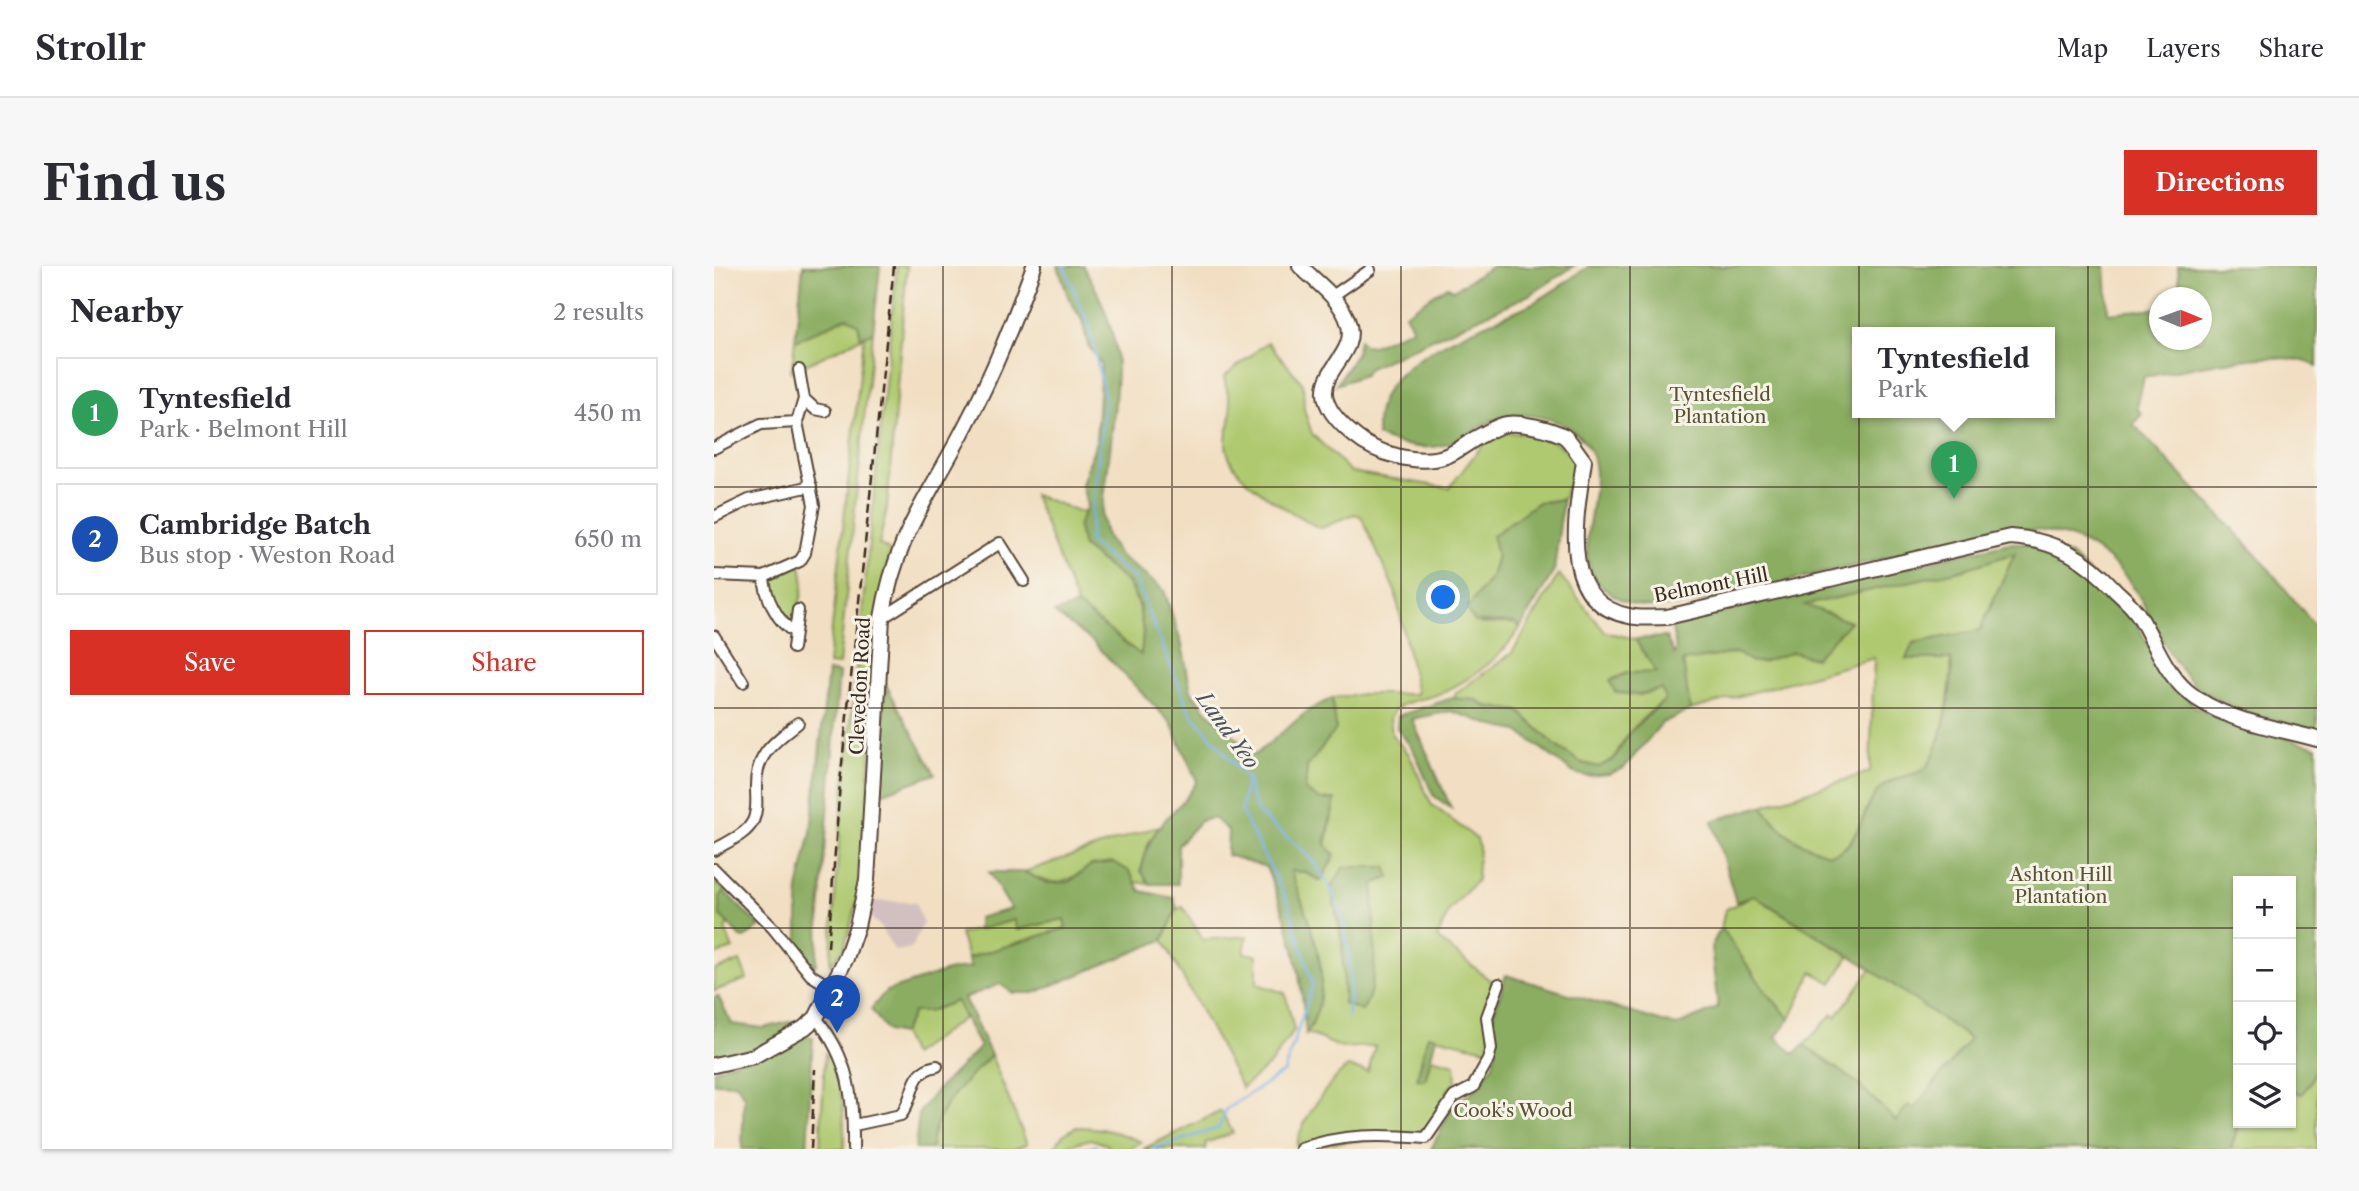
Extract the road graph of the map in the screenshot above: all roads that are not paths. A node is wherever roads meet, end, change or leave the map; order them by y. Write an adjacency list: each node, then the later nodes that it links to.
1 (1034, 266): 16 (main road, Clevedon Road)
2 (1300, 266): 4 (main road, Belmont Hill)
3 (1370, 270): 4 (street)
4 (1331, 297): 22 (main road, Belmont Hill)
5 (799, 370): 6 (street)
6 (804, 399): 7 (street); 8 (street)
7 (825, 411)
8 (797, 422): 9 (street); 10 (street)
9 (714, 448)
10 (811, 486): 11 (street); 13 (street)
11 (714, 517)
12 (714, 575): 13 (street)
13 (764, 577): 17 (street)
14 (1024, 581): 16 (street)
15 (798, 610): 17 (street)
16 (882, 618): 26 (main road, Clevedon Road)
17 (795, 632): 19 (street)
18 (714, 636): 20 (street)
19 (793, 648)
20 (743, 682)
21 (798, 723): 23 (street)
22 (2317, 739)
23 (714, 850)
24 (714, 869): 26 (street)
25 (1499, 984): 32 (street)
26 (830, 987): 27 (main road, Clevedon Road)
27 (816, 1018): 28 (main road); 30 (street)
28 (714, 1065)
29 (937, 1066): 30 (street)
30 (853, 1125): 31 (street)
31 (853, 1149)
32 (1301, 1149)

